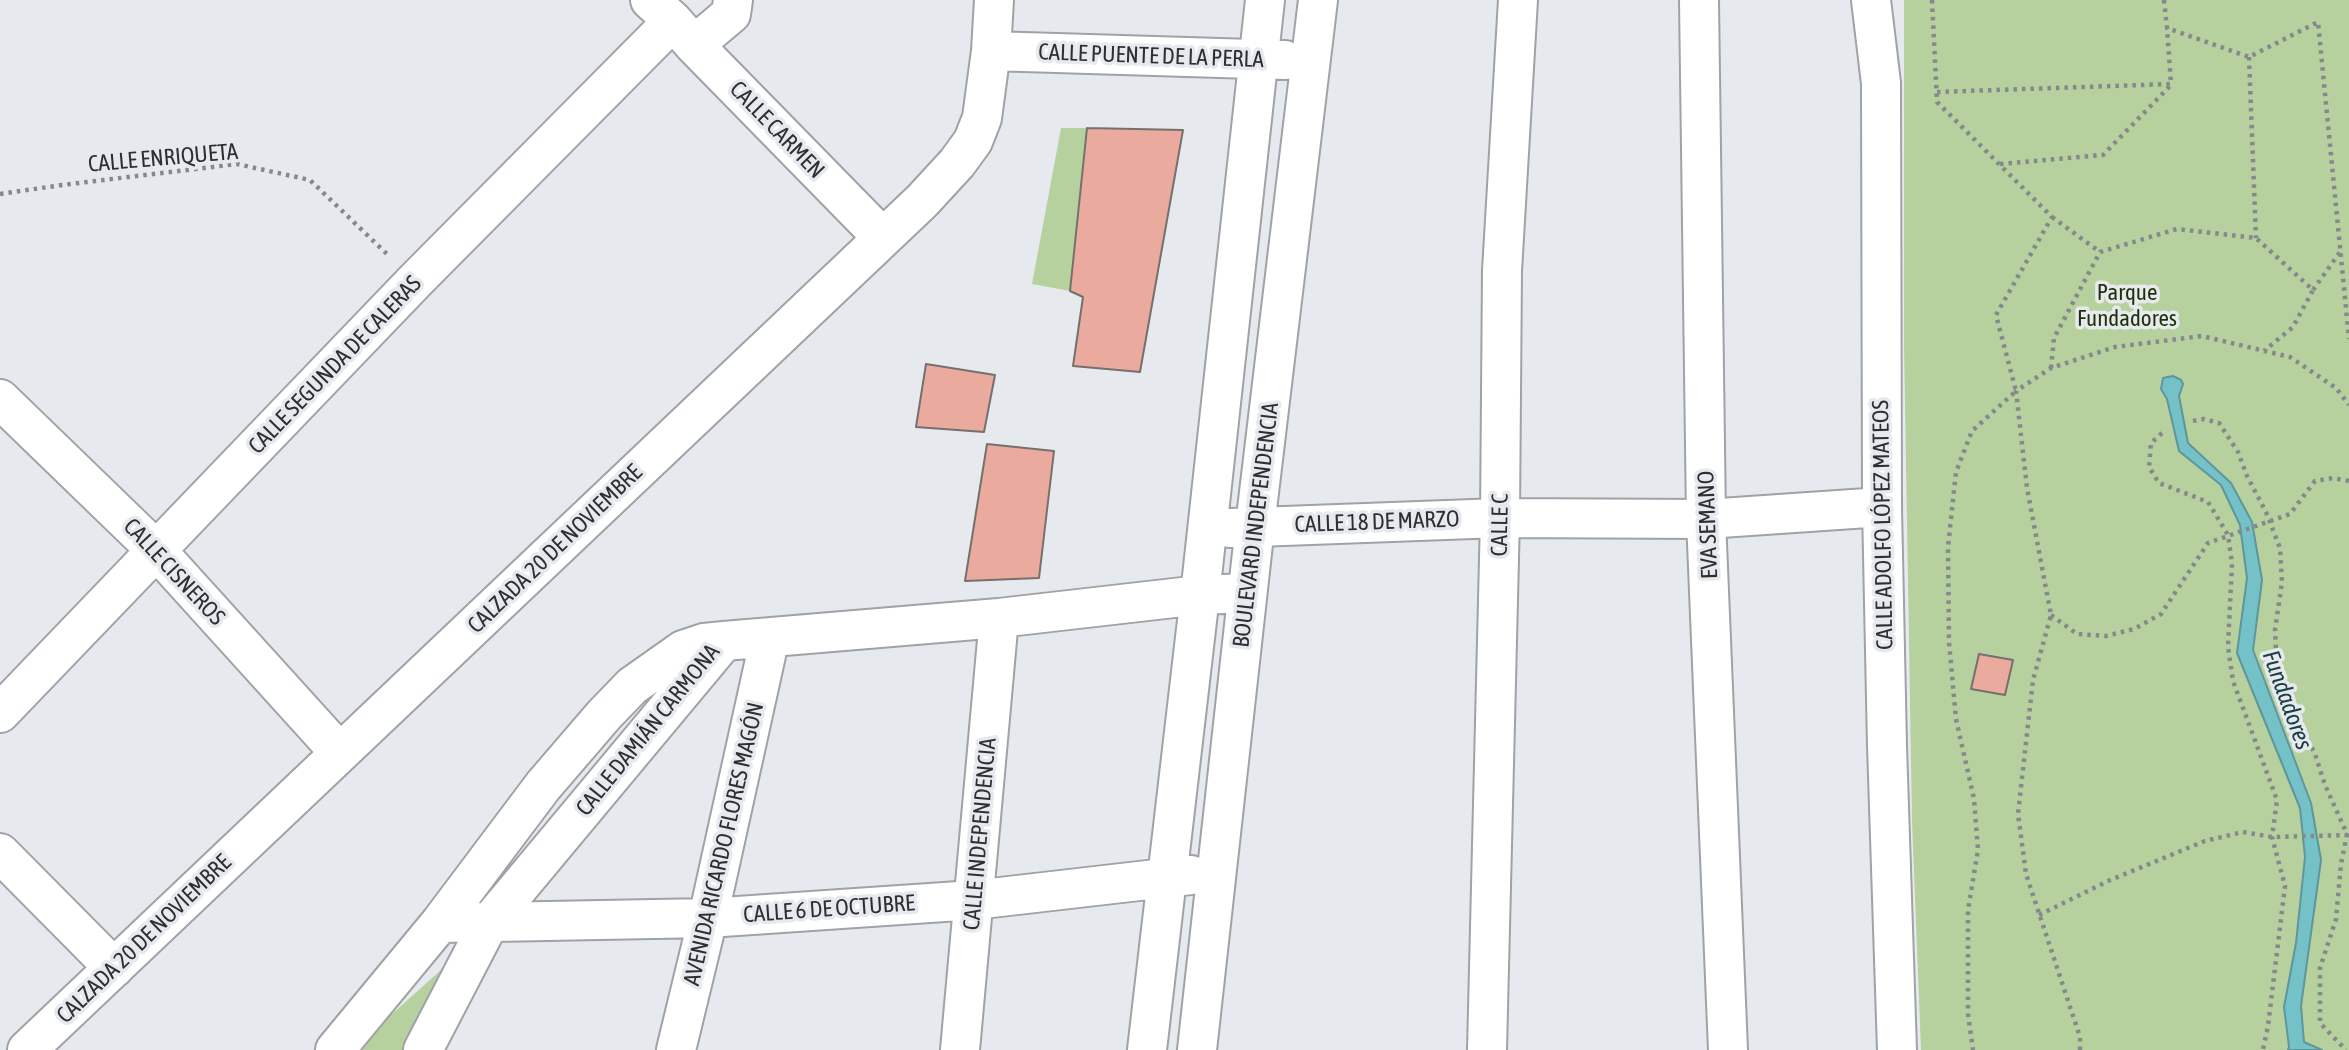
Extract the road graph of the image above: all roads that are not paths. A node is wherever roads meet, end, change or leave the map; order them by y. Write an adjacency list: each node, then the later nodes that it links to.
1 (733, 0): 8 (street, CALLE SEGUNDA DE CALERAS)
2 (994, 0): 9 (street, CALZADA 20 DE NOVIEMBRE)
3 (1265, 0): 10 (street, BOULEVARD INDEPENDENCIA)
4 (1318, 0): 11 (street, BOULEVARD INDEPENDENCIA)
5 (1518, 0): 15 (street, CALLE C)
6 (1699, 0): 16 (street, EVA SEMANO)
7 (1871, 0): 14 (street, CALLE ADOLFO LÓPEZ MATEOS)
8 (672, 22): 12 (street, CALLE CARMEN); 19 (street, CALLE SEGUNDA DE CALERAS)
9 (991, 51): 10 (street, CALLE PUENTE DE LA PERLA); 12 (street, CALZADA 20 DE NOVIEMBRE)
10 (1259, 59): 11 (street, CALLE PUENTE DE LA PERLA); 18 (street, BOULEVARD INDEPENDENCIA)
11 (1312, 61): 17 (street, BOULEVARD INDEPENDENCIA)
12 (883, 238): 26 (street, CALZADA 20 DE NOVIEMBRE)
13 (0, 399): 19 (street, CALLE CISNEROS)
14 (1882, 507): 16 (street, CALLE 18 DE MARZO); 44 (street, CALLE ADOLFO LÓPEZ MATEOS)
15 (1500, 518): 16 (street, CALLE 18 DE MARZO); 17 (street, CALLE 18 DE MARZO); 42 (street, CALLE C)
16 (1706, 519): 43 (street, EVA SEMANO)
17 (1255, 527): 18 (street, CALLE 18 DE MARZO); 20 (street, BOULEVARD INDEPENDENCIA)
18 (1207, 530): 21 (street, BOULEVARD INDEPENDENCIA)
19 (157, 551): 25 (street, CALLE SEGUNDA DE CALERAS); 26 (street, CALLE CISNEROS)
20 (1247, 593): 21 (street); 28 (street, BOULEVARD INDEPENDENCIA)
21 (1200, 596): 22 (street); 29 (street, BOULEVARD INDEPENDENCIA)
22 (999, 618): 23 (street); 30 (street, CALLE INDEPENDENCIA)
23 (770, 637): 24 (street); 31 (street, AVENIDA RICARDO FLORES MAGÓN)
24 (723, 640): 32 (street, CALLE DAMIÁN CARMONA); 33 (street, CALLE DAMIÁN CARMONA)
25 (0, 713)
26 (340, 753): 34 (street, CALZADA 20 DE NOVIEMBRE)
27 (0, 853): 34 (street)
28 (1217, 872): 29 (street, CALLE 6 DE OCTUBRE); 41 (street, BOULEVARD INDEPENDENCIA)
29 (1167, 878): 30 (street, CALLE 6 DE OCTUBRE); 40 (street, BOULEVARD INDEPENDENCIA)
30 (974, 900): 31 (street, CALLE 6 DE OCTUBRE); 39 (street, CALLE INDEPENDENCIA)
31 (708, 918): 33 (street, CALLE 6 DE OCTUBRE); 38 (street, AVENIDA RICARDO FLORES MAGÓN)
32 (440, 923): 33 (street, CALLE 6 DE OCTUBRE); 36 (street, CALLE DAMIÁN CARMONA)
33 (489, 923): 37 (street, CALLE DAMIÁN CARMONA)
34 (114, 968): 35 (street, CALZADA 20 DE NOVIEMBRE)
35 (27, 1050)
36 (335, 1050)
37 (423, 1050)
38 (676, 1050)
39 (960, 1050)
40 (1147, 1050)
41 (1197, 1050)
42 (1487, 1050)
43 (1728, 1050)
44 (1897, 1050)

